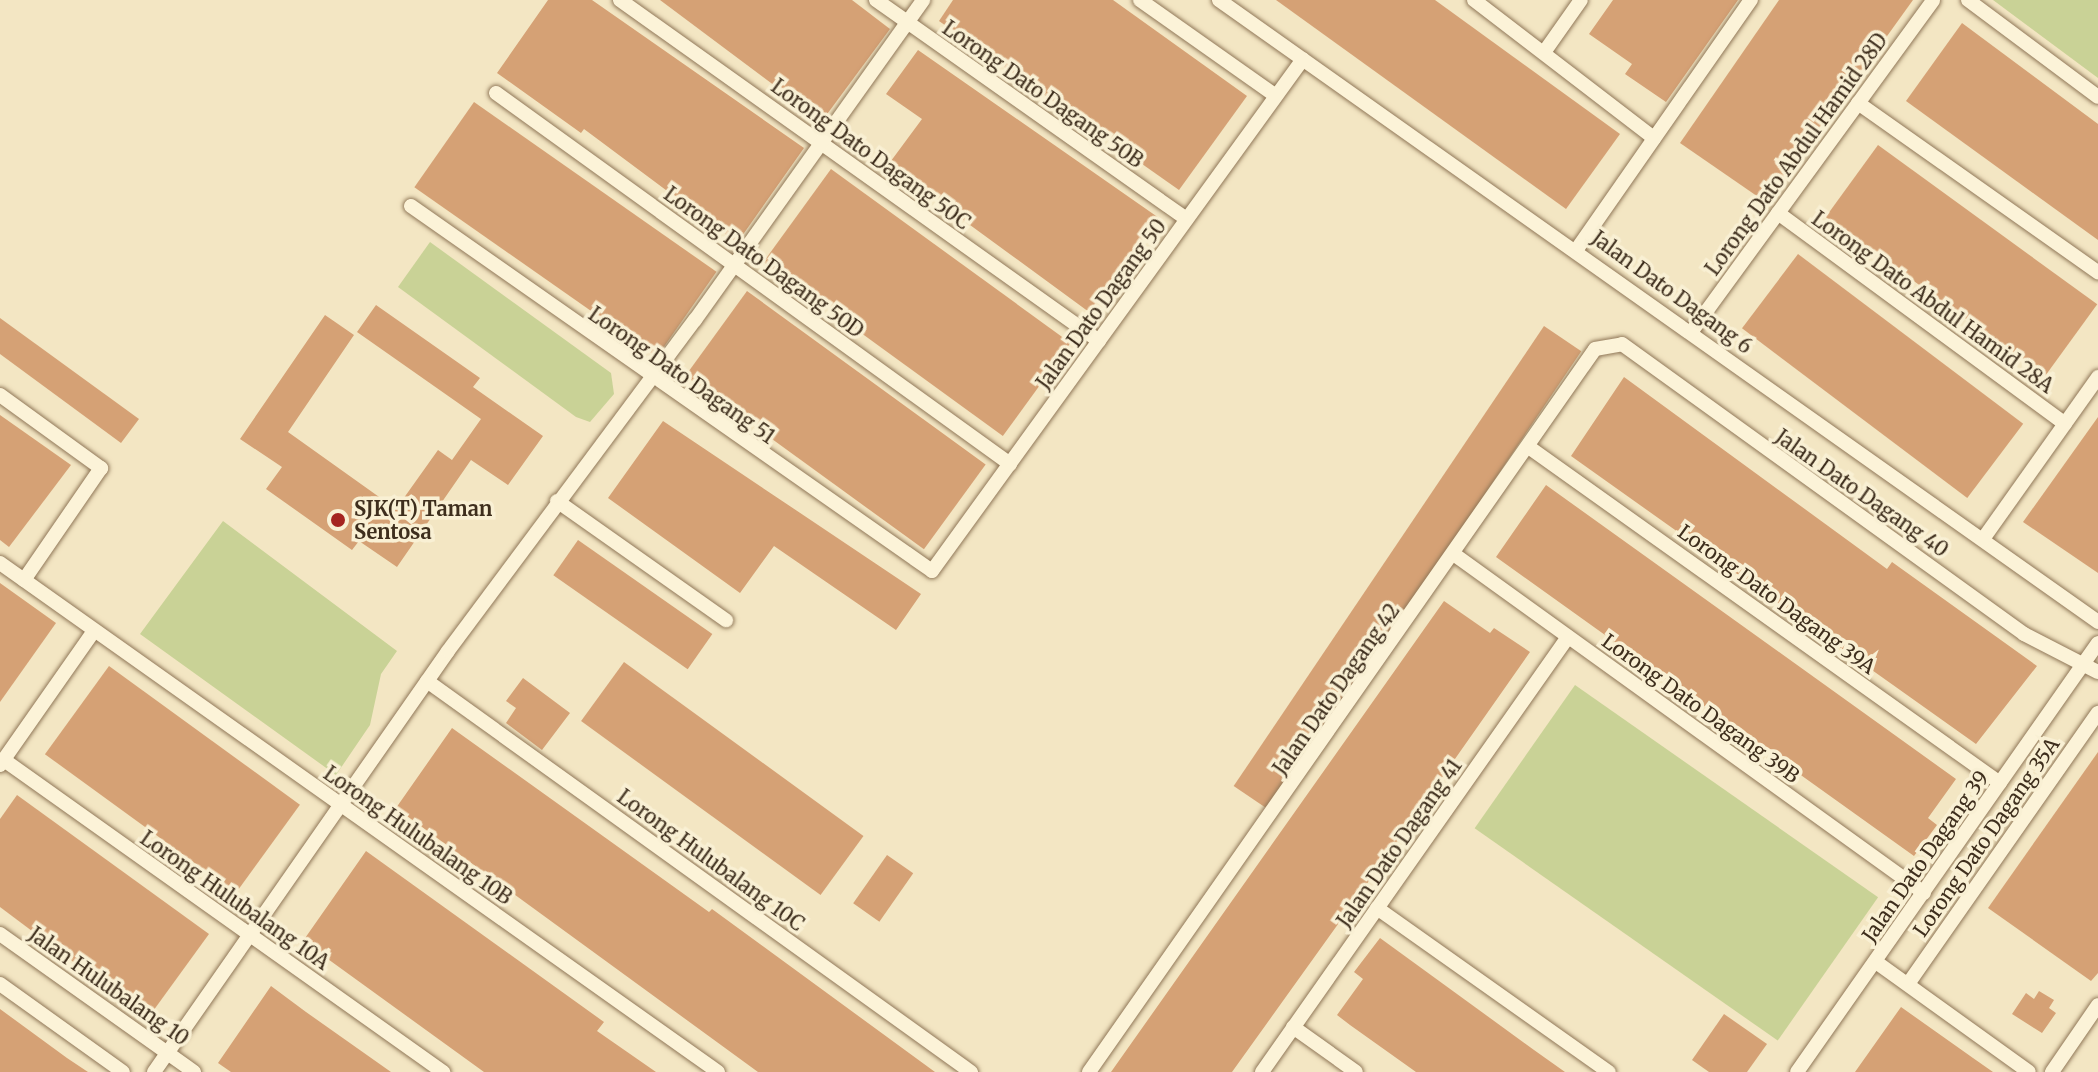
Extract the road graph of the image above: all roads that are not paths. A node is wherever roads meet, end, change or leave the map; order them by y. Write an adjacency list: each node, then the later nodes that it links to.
1 (620, 0): 19 (street, Lorong Dato Dagang 50C)
2 (876, 0): 11 (street, Lorong Dato Dagang 50B)
3 (923, 0): 11 (street)
4 (1140, 0): 15 (street)
5 (1219, 0): 13 (street, Jalan Dato Dagang 6)
6 (1474, 0): 12 (street)
7 (1581, 0): 12 (street)
8 (1751, 0): 18 (street)
9 (1933, 0): 17 (street, Lorong Dato Abdul Hamid 28D)
10 (1968, 0): 16 (street)
11 (907, 22): 19 (street); 22 (street, Lorong Dato Dagang 50B)
12 (1545, 51): 18 (street)
13 (1303, 59): 15 (street, Jalan Dato Dagang 50); 23 (street, Jalan Dato Dagang 6)
14 (496, 93): 24 (street, Lorong Dato Dagang 50D)
15 (1276, 96): 22 (street, Jalan Dato Dagang 50)
16 (2098, 97)
17 (1858, 103): 21 (street, Lorong Dato Abdul Hamid 28D); 25 (street)
18 (1654, 138): 23 (street)
19 (820, 143): 24 (street); 27 (street, Lorong Dato Dagang 50C)
20 (411, 206): 30 (street, Lorong Dato Dagang 51)
21 (1778, 213): 26 (street, Lorong Dato Abdul Hamid 28D); 32 (street, Lorong Dato Abdul Hamid 28A)
22 (1187, 219): 27 (street, Jalan Dato Dagang 50)
23 (1577, 249): 26 (street, Jalan Dato Dagang 6)
24 (734, 265): 30 (street); 34 (street, Lorong Dato Dagang 50D)
25 (2098, 272)
26 (1692, 331): 36 (street, Jalan Dato Dagang 6)
27 (1099, 341): 34 (street, Jalan Dato Dagang 50)
28 (1622, 344): 33 (street, Jalan Dato Dagang 42); 46 (street, Jalan Dato Dagang 40)
29 (2098, 377): 32 (street)
30 (650, 378): 35 (street); 39 (street, Lorong Dato Dagang 51)
31 (0, 395): 40 (street)
32 (2065, 424): 36 (street)
33 (1530, 448): 37 (street, Jalan Dato Dagang 42); 51 (street, Lorong Dato Dagang 39A)
34 (1010, 464): 39 (street, Jalan Dato Dagang 50)
35 (557, 501): 41 (street); 48 (street)
36 (1983, 539): 42 (street, Jalan Dato Dagang 6)
37 (1455, 555): 44 (street, Lorong Dato Dagang 39B); 69 (street, Jalan Dato Dagang 42)
38 (0, 563): 40 (street, Lorong Hulubalang 10B)
39 (932, 571)
40 (24, 580): 43 (street, Lorong Hulubalang 10B)
41 (726, 620)
42 (2098, 622)
43 (94, 631): 50 (street); 52 (street, Lorong Hulubalang 10B)
44 (1568, 637): 53 (street, Lorong Dato Dagang 39B); 54 (street, Jalan Dato Dagang 41)
45 (2098, 643): 46 (street, Jalan Dato Dagang 39)
46 (2085, 663): 47 (street, Jalan Dato Dagang 40); 51 (street, Jalan Dato Dagang 39)
47 (2098, 672)
48 (427, 681): 52 (street); 68 (street, Lorong Hulubalang 10C)
49 (2098, 713): 59 (street, Lorong Dato Dagang 35A)
50 (4, 753): 56 (street, Lorong Hulubalang 10A)
51 (2000, 783): 53 (street, Jalan Dato Dagang 39)
52 (340, 805): 56 (street); 67 (street, Lorong Hulubalang 10B)
53 (1924, 893): 57 (street, Jalan Dato Dagang 39)
54 (1377, 908): 61 (street, Jalan Dato Dagang 41); 72 (street)
55 (0, 934): 62 (street, Jalan Hulubalang 10)
56 (249, 935): 62 (street); 66 (street, Lorong Hulubalang 10A)
57 (1876, 962): 59 (street); 73 (street, Jalan Dato Dagang 39)
58 (0, 984): 63 (street)
59 (1908, 984): 74 (street)
60 (2098, 1005): 75 (street)
61 (1293, 1027): 70 (street, Jalan Dato Dagang 41); 71 (street)
62 (167, 1052): 64 (street); 65 (street, Jalan Hulubalang 10)
63 (123, 1072)
64 (154, 1072)
65 (194, 1072)
66 (443, 1072)
67 (718, 1072)
68 (971, 1072)
69 (1089, 1072)
70 (1262, 1072)
71 (1356, 1072)
72 (1609, 1072)
73 (1797, 1072)
74 (2029, 1072)
75 (2052, 1072)

